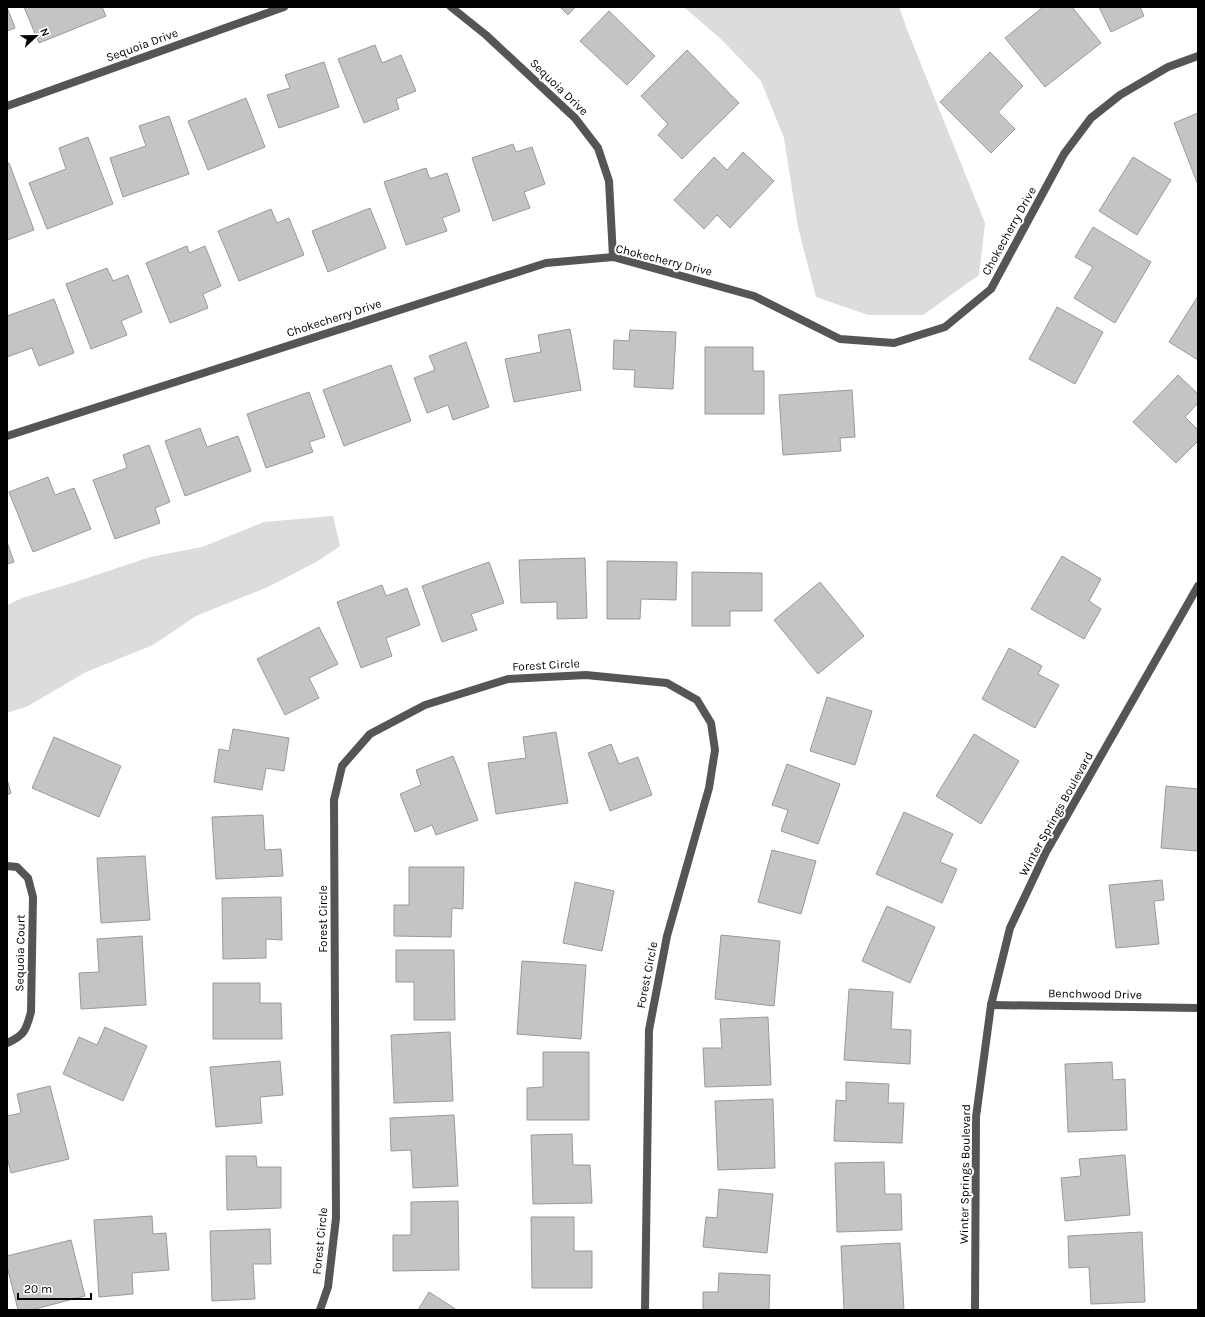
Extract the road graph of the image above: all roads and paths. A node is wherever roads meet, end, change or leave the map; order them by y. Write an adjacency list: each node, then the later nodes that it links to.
1 (284, 7): 4 (street, Sequoia Drive)
2 (452, 7): 5 (street, Sequoia Drive)
3 (1198, 56): 5 (street, Chokecherry Drive)
4 (7, 106)
5 (612, 257): 6 (street, Chokecherry Drive)
6 (7, 436)
7 (1198, 586): 9 (street, Winter Springs Boulevard)
8 (7, 866): 11 (street, Sequoia Court)
9 (991, 1005): 10 (street, Benchwood Drive); 14 (street, Winter Springs Boulevard)
10 (1198, 1008)
11 (7, 1043)
12 (320, 1310): 13 (street, Forest Circle)
13 (645, 1310)
14 (975, 1310)

